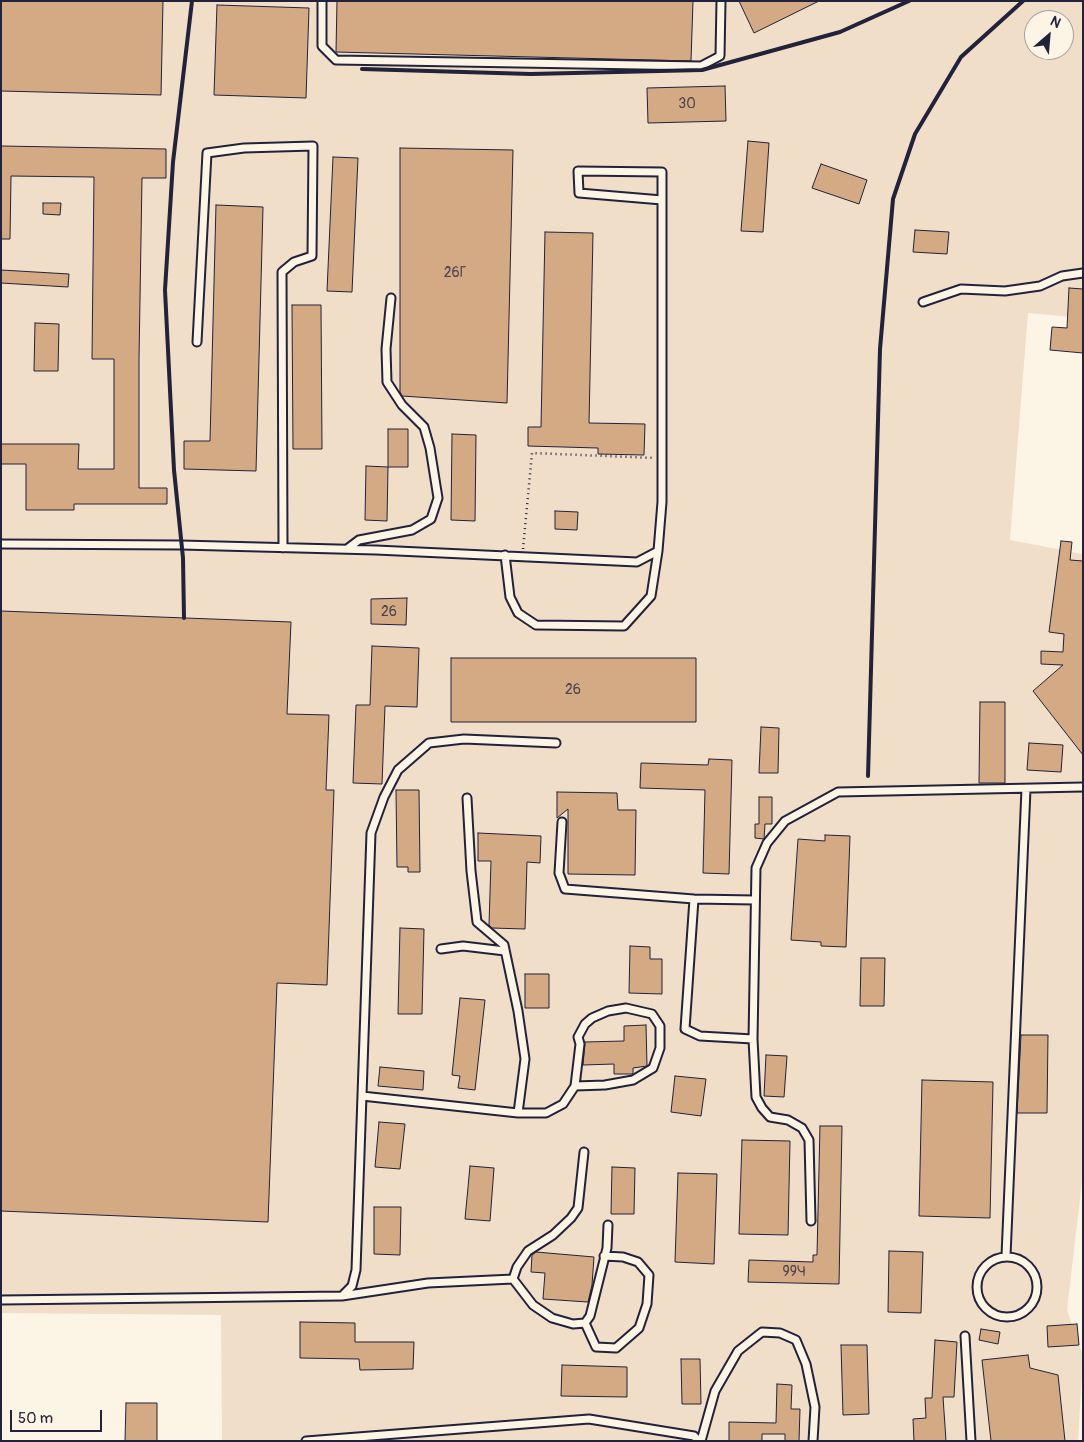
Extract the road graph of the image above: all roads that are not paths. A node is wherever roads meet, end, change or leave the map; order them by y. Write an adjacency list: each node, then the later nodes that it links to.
1 (322, 1): 2 (lane)
2 (720, 1)
3 (662, 200): 3 (lane); 11 (lane)
4 (1083, 273): 6 (lane)
5 (391, 298): 10 (lane)
6 (922, 302)
7 (197, 342): 9 (lane)
8 (1, 544): 9 (lane)
9 (283, 548): 10 (lane)
10 (347, 549): 12 (lane)
11 (658, 551): 12 (lane); 12 (lane)
12 (505, 556)
13 (556, 743): 24 (lane)
14 (1083, 787): 15 (lane)
15 (1026, 789): 19 (lane); 30 (lane)
16 (467, 798): 21 (lane)
17 (562, 822): 18 (lane)
18 (694, 899): 19 (lane); 22 (lane)
19 (755, 900): 22 (lane)
20 (441, 949): 21 (lane)
21 (505, 952): 25 (lane)
22 (753, 1038): 27 (lane)
23 (575, 1086): 23 (lane); 25 (lane)
24 (362, 1096): 25 (lane); 32 (lane)
25 (518, 1113)
26 (584, 1152): 31 (lane)
27 (811, 1221)
28 (608, 1225): 29 (lane)
29 (604, 1256): 34 (lane); 34 (lane)
30 (1006, 1256): 30 (lane)
31 (513, 1279): 32 (lane); 34 (lane)
32 (342, 1296): 33 (lane)
33 (1, 1300)
34 (584, 1323)
35 (965, 1336): 39 (lane)
36 (306, 1441): 37 (lane)
37 (700, 1441): 38 (lane)
38 (813, 1441)
39 (971, 1441)

